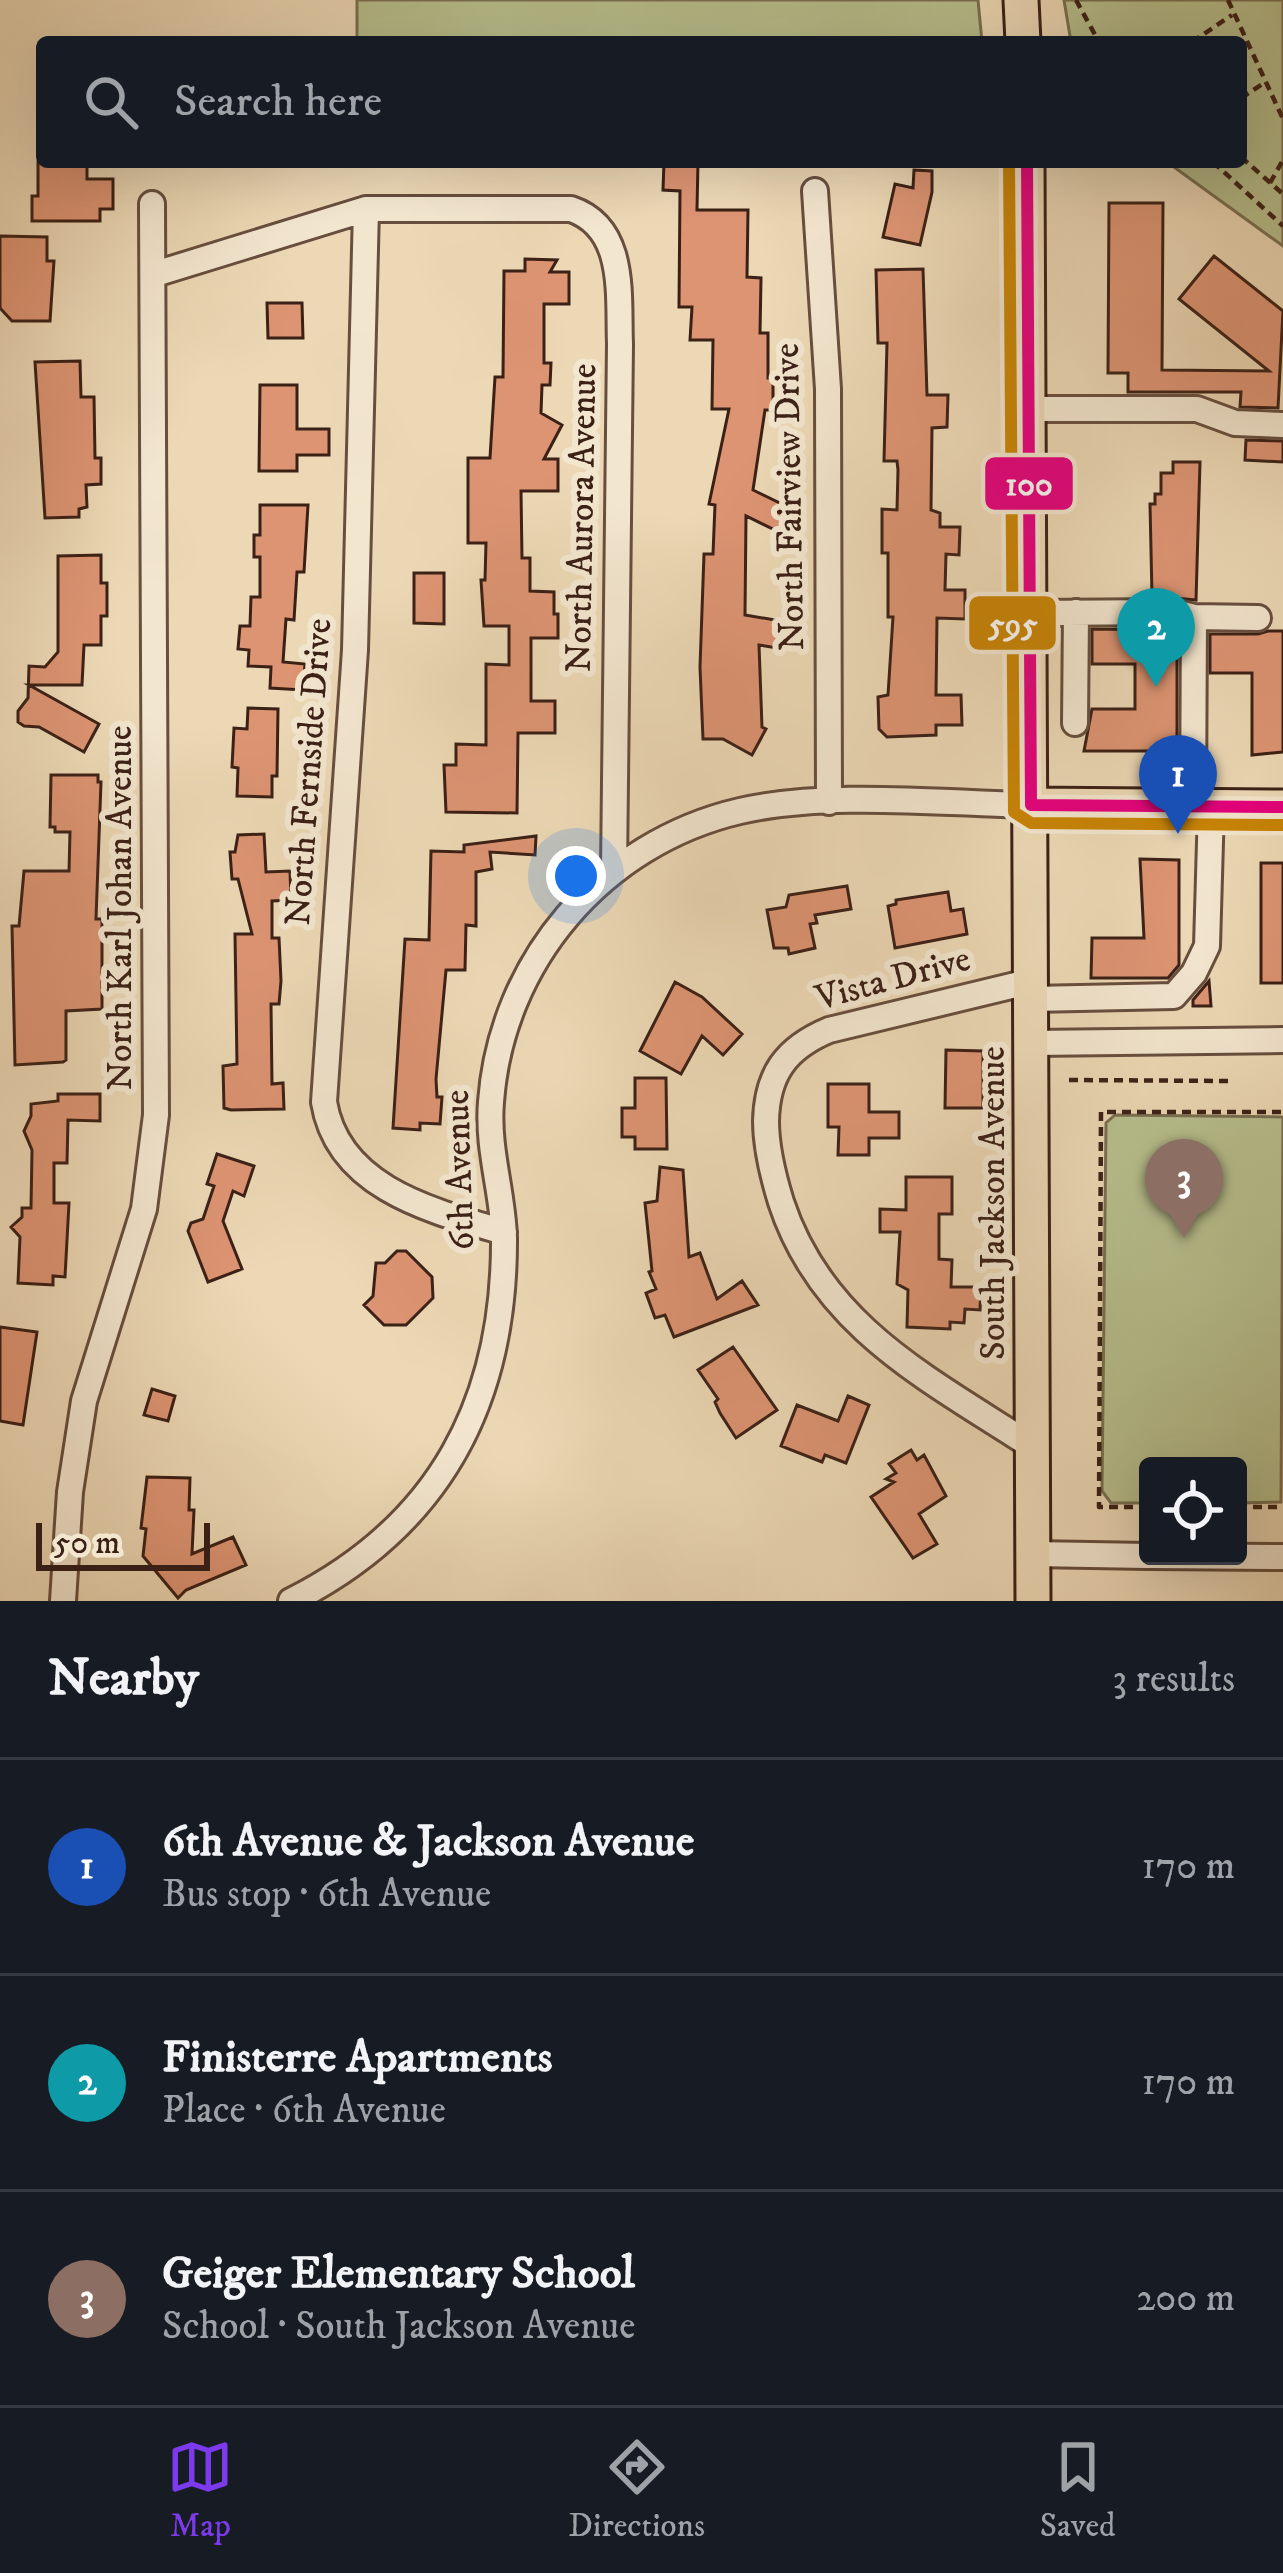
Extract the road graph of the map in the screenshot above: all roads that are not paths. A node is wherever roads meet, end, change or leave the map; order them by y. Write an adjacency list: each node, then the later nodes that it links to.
1 (1022, 0): 2 (main road)
2 (1023, 36)
3 (1027, 168): 8 (main road, South Jackson Avenue)
4 (815, 191): 15 (street, North Fairview Drive)
5 (152, 204): 7 (street, North Karl Johan Avenue)
6 (366, 209): 7 (street); 19 (street, North Aurora Avenue); 23 (street, North Fernside Drive)
7 (155, 274): 29 (street, North Karl Johan Avenue)
8 (1030, 409): 9 (street); 10 (main road, South Jackson Avenue)
9 (1283, 425)
10 (1030, 613): 11 (street); 16 (main road, South Jackson Avenue)
11 (1076, 613): 12 (street); 14 (street)
12 (1195, 617): 13 (street); 17 (street)
13 (1258, 618)
14 (1076, 723)
15 (829, 802): 16 (street, 6th Avenue); 19 (street, 6th Avenue)
16 (1031, 805): 17 (main road, 6th Avenue); 20 (main road, South Jackson Avenue)
17 (1202, 807): 18 (main road, 6th Avenue); 20 (street, Vista Drive)
18 (1283, 807)
19 (614, 869): 23 (street, 6th Avenue)
20 (1031, 990): 22 (main road, South Jackson Avenue); 24 (street, Vista Drive)
21 (1283, 1040): 22 (street)
22 (1031, 1043): 24 (main road, South Jackson Avenue)
23 (504, 1232): 30 (street, 6th Avenue)
24 (1033, 1447): 25 (main road, South Jackson Avenue)
25 (1033, 1554): 26 (street); 31 (main road, South Jackson Avenue)
26 (1139, 1556)
27 (1247, 1557): 28 (street)
28 (1283, 1557)
29 (63, 1601)
30 (291, 1601)
31 (1033, 1601)

